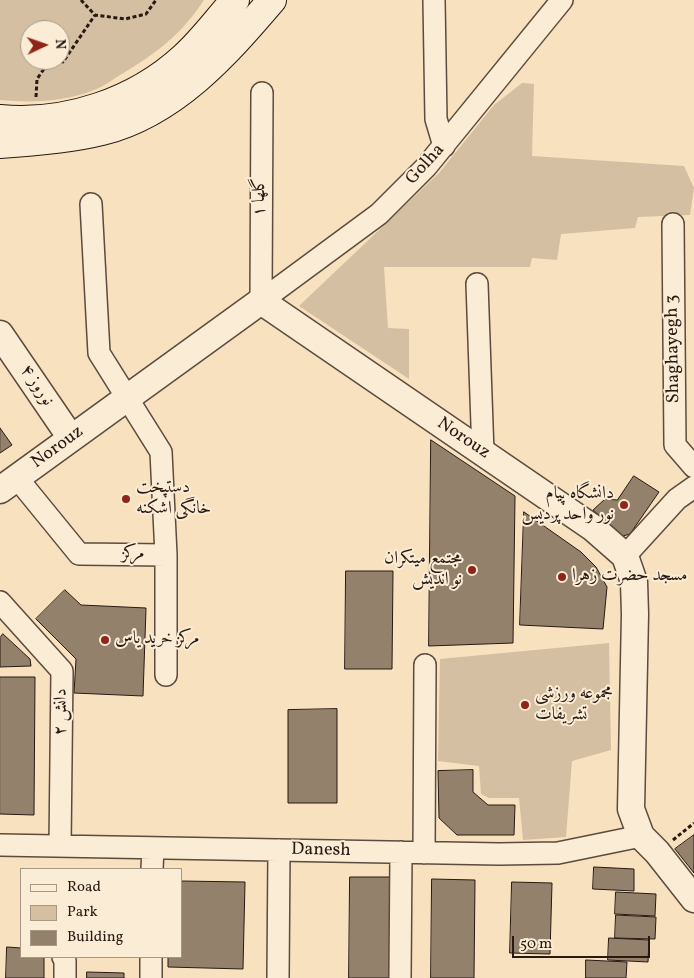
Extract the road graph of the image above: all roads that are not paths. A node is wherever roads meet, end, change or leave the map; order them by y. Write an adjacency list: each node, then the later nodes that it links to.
1 (234, 0): 6 (main road)
2 (272, 0): 6 (main road)
3 (434, 0): 7 (street)
4 (562, 0): 7 (street, Golha)
5 (262, 93): 11 (street, گلها ۱)
6 (1, 132)
7 (444, 146): 11 (street, Golha)
8 (91, 204): 13 (street)
9 (673, 224): 16 (street, Shaghayegh 3)
10 (477, 284): 15 (street)
11 (261, 301): 13 (street, Norouz); 15 (street, Norouz)
12 (0, 334): 14 (street, نوروز ۴)
13 (127, 398): 14 (street, Norouz); 19 (street)
14 (71, 438): 17 (street, Norouz)
15 (483, 453): 20 (street, Norouz)
16 (694, 467)
17 (8, 484): 19 (street, مرکز)
18 (694, 487): 20 (street)
19 (166, 555): 23 (street, مرکز)
20 (625, 556): 24 (street)
21 (0, 602): 26 (street, دانش ۲)
22 (425, 665): 30 (street)
23 (166, 675)
24 (641, 836): 30 (street, Danesh); 32 (street)
25 (0, 845): 26 (street, Danesh)
26 (60, 846): 27 (street, Danesh)
27 (153, 848): 28 (street, Danesh); 31 (street)
28 (279, 850): 29 (street, Danesh); 37 (street)
29 (401, 852): 30 (street, Danesh); 38 (street)
30 (424, 853)
31 (152, 868)
32 (694, 899)
33 (63, 958): 35 (street)
34 (151, 958): 36 (street)
35 (65, 978)
36 (151, 978)
37 (278, 978)
38 (400, 978)

